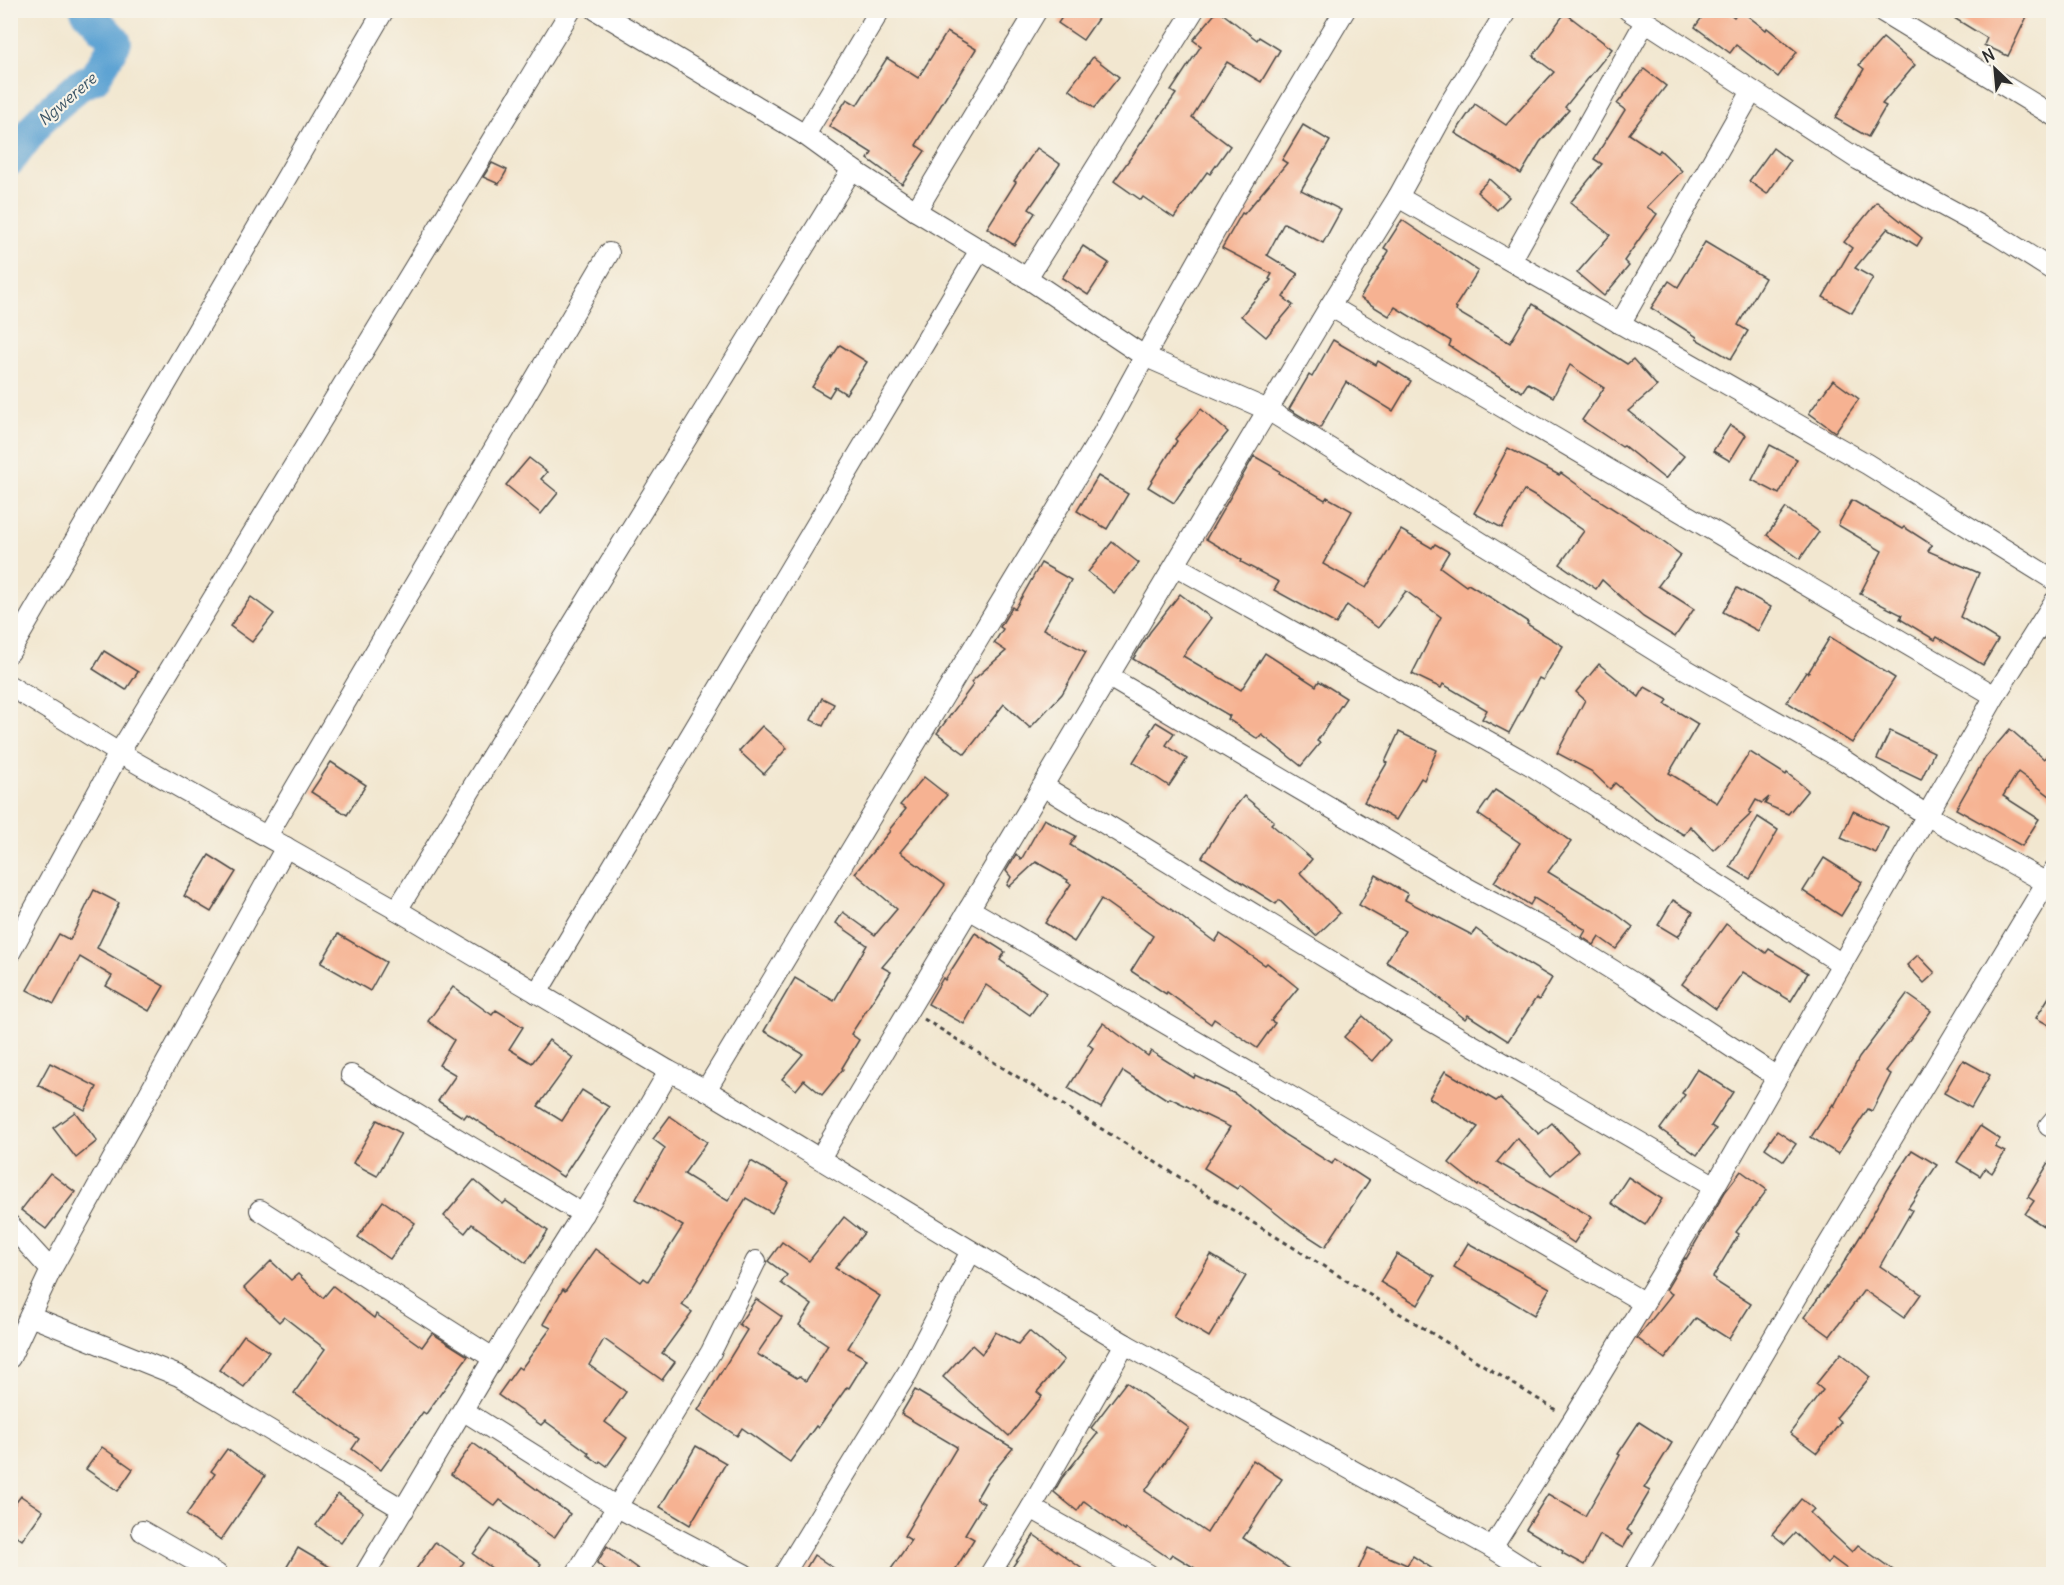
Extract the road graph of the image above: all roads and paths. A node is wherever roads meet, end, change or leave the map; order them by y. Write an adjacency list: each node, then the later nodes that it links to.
1 (384, 10): 30 (street)
2 (571, 10): 34 (street)
3 (596, 10): 14 (street)
4 (880, 10): 14 (street)
5 (1037, 10): 17 (street)
6 (1194, 10): 22 (street)
7 (1346, 10): 25 (street)
8 (1507, 10): 16 (street)
9 (1628, 10): 11 (street)
10 (1880, 10): 13 (street)
11 (1645, 22): 12 (street); 20 (street)
12 (1752, 91): 21 (street); 24 (street)
13 (2054, 116)
14 (805, 135): 15 (street)
15 (852, 169): 17 (street); 41 (street)
16 (1398, 197): 20 (street); 23 (street)
17 (916, 211): 18 (street)
18 (980, 250): 22 (street); 44 (street)
19 (609, 253): 37 (street)
20 (1511, 261): 24 (street)
21 (2054, 271)
22 (1027, 278): 25 (street)
23 (1330, 306): 26 (street); 33 (street)
24 (1620, 324): 28 (street)
25 (1144, 356): 26 (street); 49 (street)
26 (1268, 410): 27 (street); 36 (street)
27 (1176, 566): 31 (street); 43 (street)
28 (2054, 580)
29 (2054, 602): 33 (street)
30 (10, 652)
31 (1109, 677): 35 (street); 48 (street)
32 (10, 686): 34 (street)
33 (1995, 696): 36 (street)
34 (119, 753): 37 (street); 42 (street)
35 (1043, 786): 40 (street); 51 (street)
36 (1928, 816): 39 (street); 43 (street)
37 (267, 836): 38 (street)
38 (286, 847): 41 (street); 57 (street)
39 (2051, 880): 78 (street)
40 (969, 909): 45 (street); 58 (street)
41 (397, 910): 44 (street)
42 (10, 954)
43 (1842, 964): 48 (street)
44 (537, 993): 46 (street)
45 (908, 1009): 50 (street); 64 (path)
46 (669, 1071): 49 (street); 53 (street)
47 (351, 1075): 53 (street)
48 (1777, 1077): 51 (street)
49 (706, 1090): 50 (street)
50 (820, 1158): 55 (street)
51 (1715, 1186): 58 (street)
52 (260, 1210): 62 (street)
53 (583, 1215): 62 (street)
54 (10, 1224): 57 (street)
55 (971, 1251): 60 (street); 74 (street)
56 (756, 1261): 65 (street)
57 (51, 1270): 59 (street)
58 (1643, 1302): 64 (street)
59 (30, 1316): 61 (street); 67 (street)
60 (1125, 1344): 66 (street); 69 (street)
61 (10, 1358)
62 (493, 1358): 63 (street)
63 (464, 1411): 65 (street); 67 (street)
64 (1573, 1420): 69 (street)
65 (618, 1507): 72 (street); 73 (street)
66 (1031, 1508): 75 (street); 76 (street)
67 (404, 1510): 71 (street)
68 (142, 1531): 70 (street)
69 (1492, 1548): 77 (street)
70 (217, 1575)
71 (365, 1575)
72 (576, 1575)
73 (744, 1575)
74 (784, 1575)
75 (990, 1575)
76 (1148, 1575)
77 (1533, 1575)
78 (1635, 1575)

